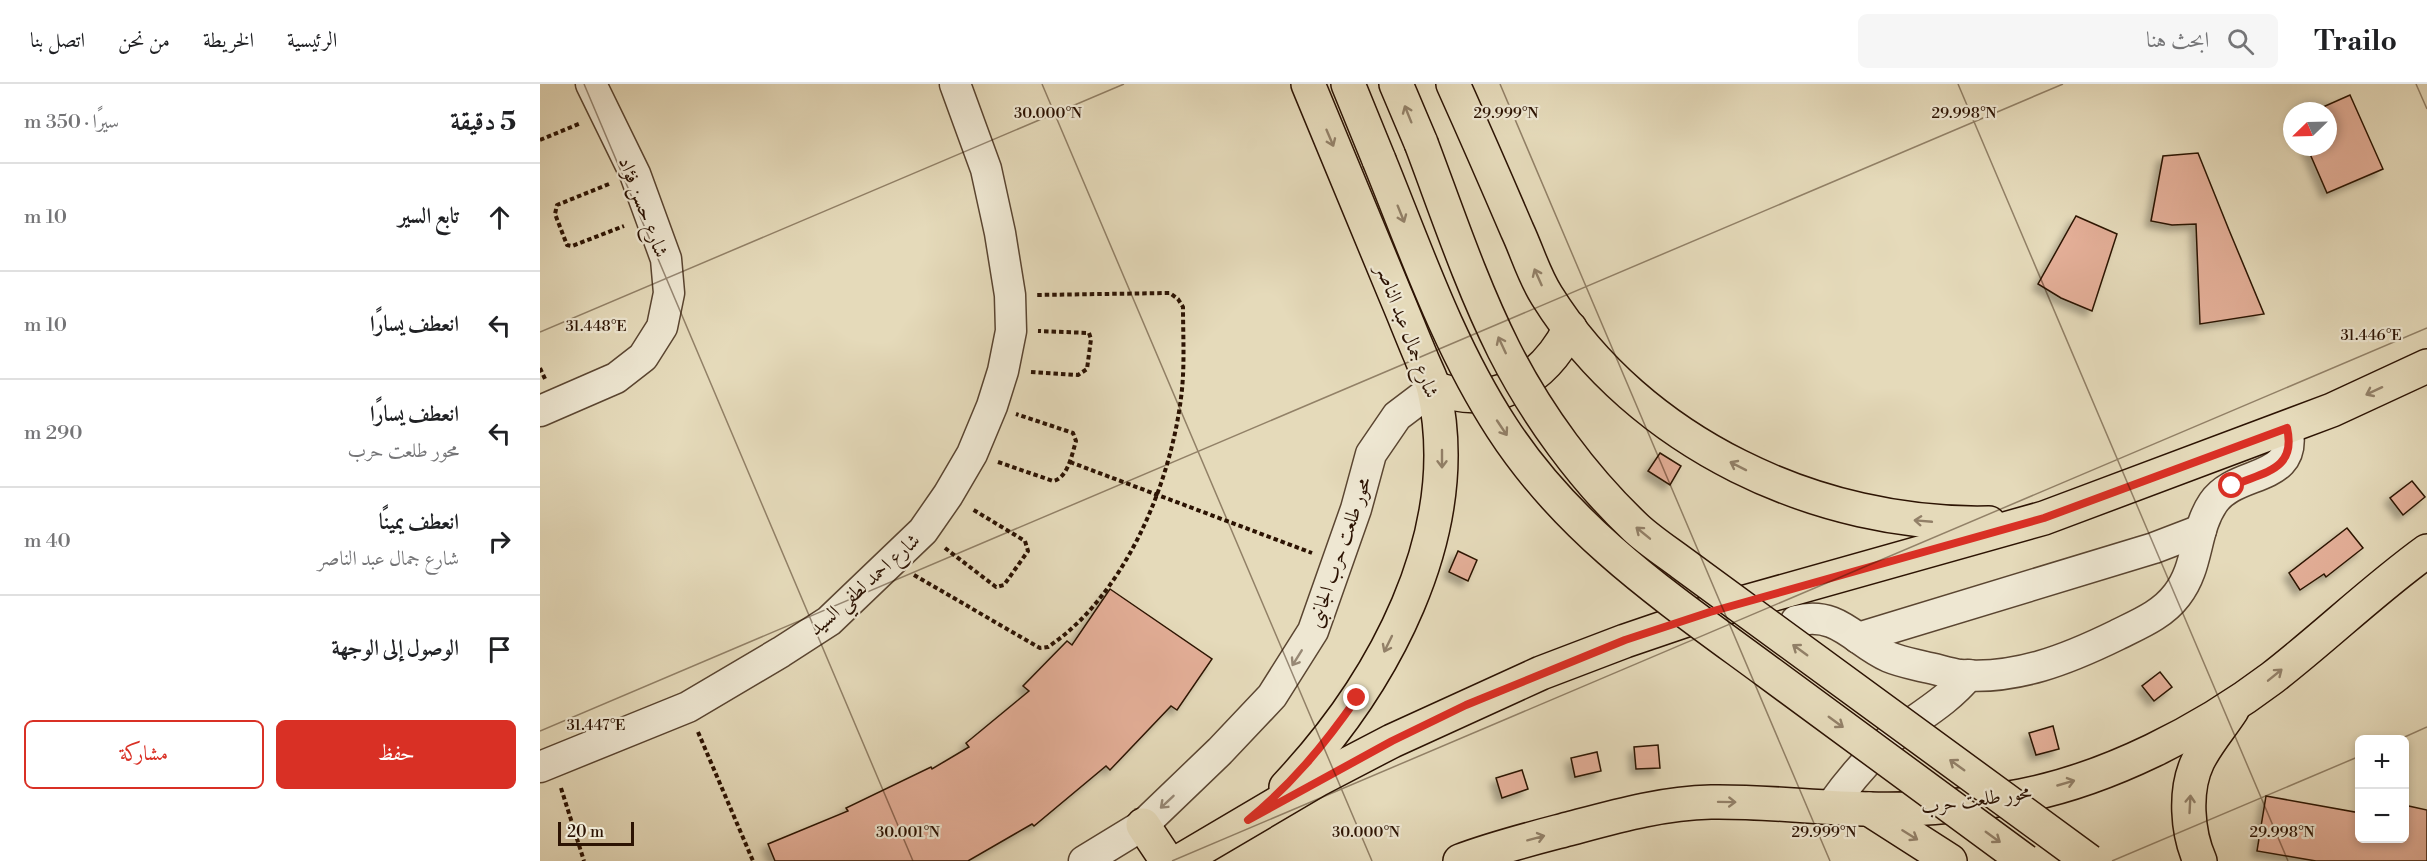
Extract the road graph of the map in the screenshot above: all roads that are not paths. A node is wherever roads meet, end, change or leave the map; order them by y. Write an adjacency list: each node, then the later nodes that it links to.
1 (591, 84): 10 (street, شارع حسن فؤاد)
2 (955, 84): 19 (street, شارع احمد لطفي السيد)
3 (1308, 84): 9 (main road, شارع جمال عبد الناصر, one-way to 9)
4 (1348, 84): 29 (main road, one-way to 29, bridge)
5 (1396, 84): 30 (main road, one-way to 5, bridge)
6 (1453, 84): 7 (main road, one-way to 6)
7 (1570, 328): 9 (main road); 12 (main road, one-way to 7)
8 (2427, 366): 11 (main road, one-way to 11)
9 (1434, 388): 22 (main road, شارع جمال عبد الناصر, one-way to 22); 23 (street, محور طلعت حرب الجانبى, one-way to 23)
10 (540, 411)
11 (2287, 428): 12 (main road); 13 (street)
12 (2044, 518): 22 (main road)
13 (2201, 530): 16 (street); 17 (street)
14 (2427, 551): 18 (main road, محور طلعت حرب, one-way to 14)
15 (1796, 621): 16 (street)
16 (1858, 638): 17 (street)
17 (1969, 675): 20 (street)
18 (2236, 704): 21 (main road, محور طلعت حرب, one-way to 18); 31 (main road, one-way to 18)
19 (547, 764)
20 (1831, 806): 21 (main road, محور طلعت حرب); 24 (main road, محور طلعت حرب, one-way to 20)
21 (1869, 809): 28 (main road, one-way to 28)
22 (1248, 820): 27 (main road)
23 (1143, 825): 25 (street, محور طلعت حرب الجانبى); 26 (main road)
24 (1481, 857)
25 (1084, 861)
26 (1167, 861)
27 (1180, 861)
28 (1950, 861)
29 (2025, 861)
30 (2089, 861)
31 (2199, 861)

